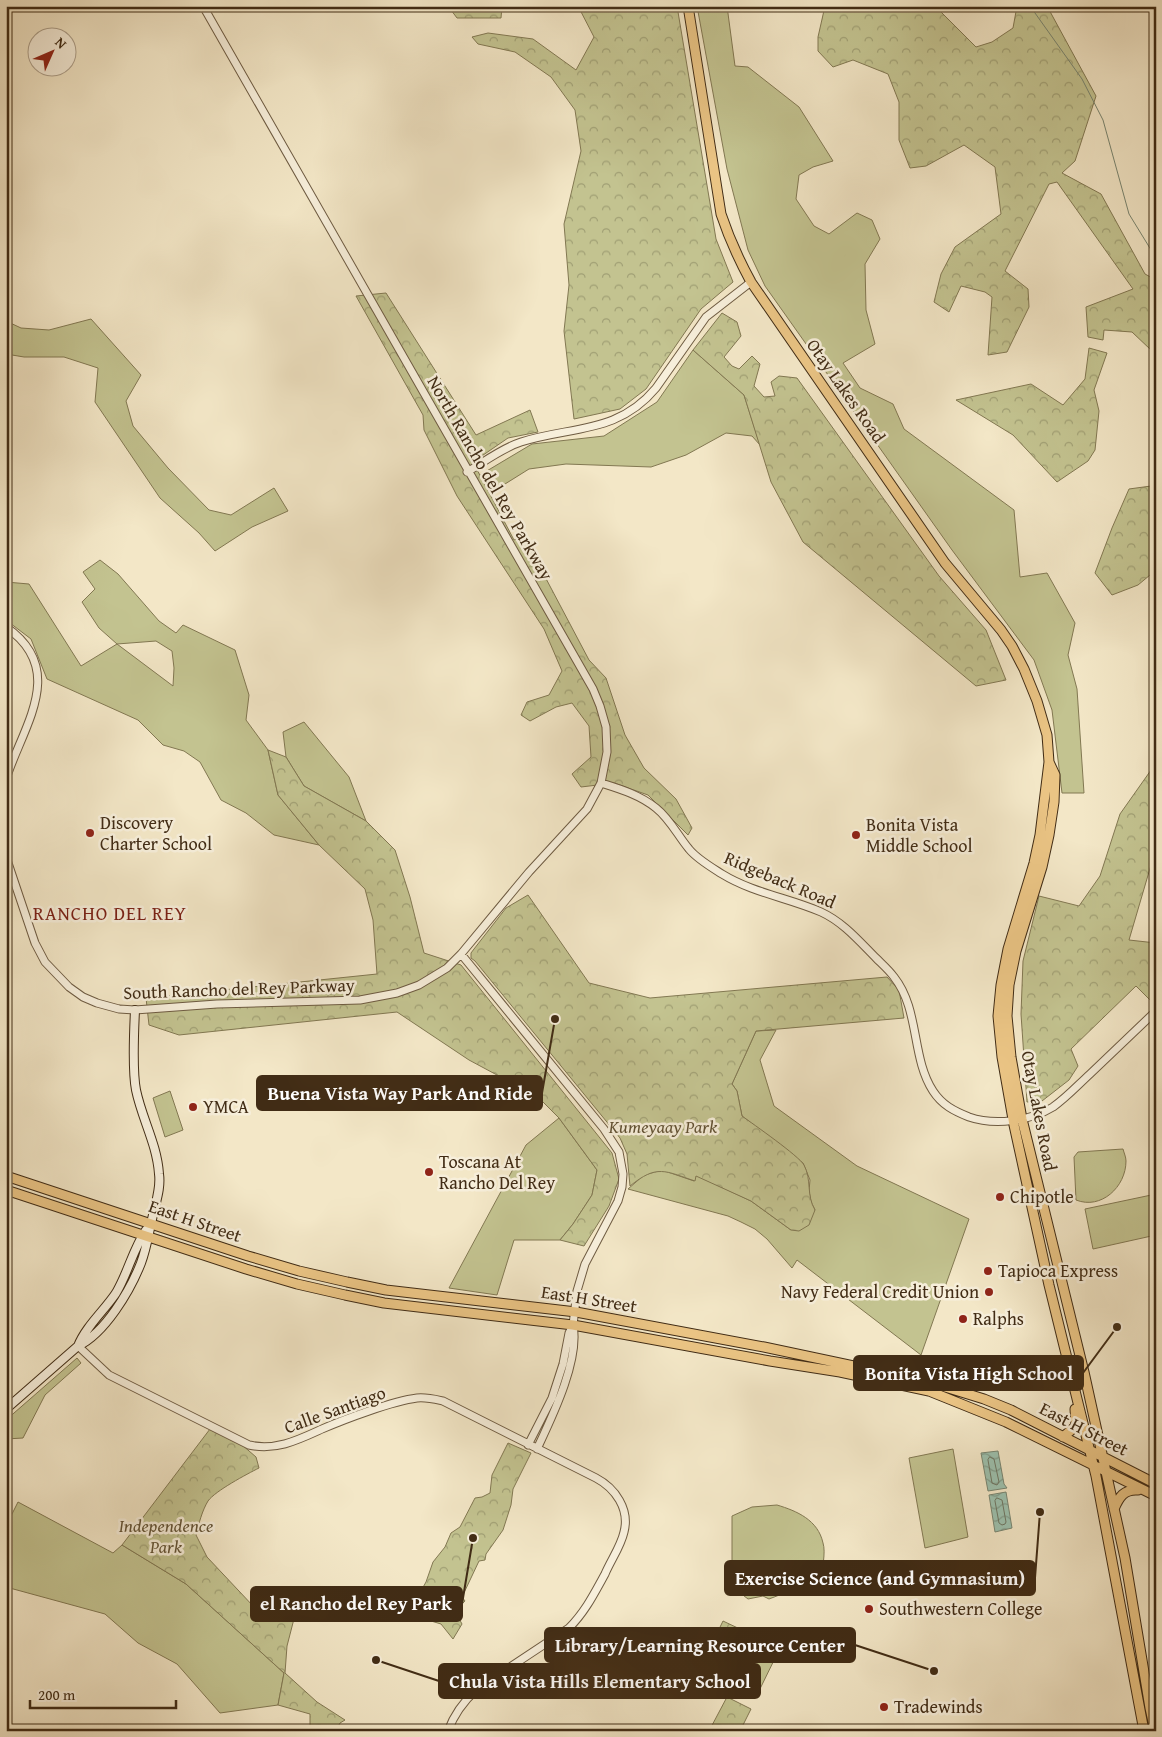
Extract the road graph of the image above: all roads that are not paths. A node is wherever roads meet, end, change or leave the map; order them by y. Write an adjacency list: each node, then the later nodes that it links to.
1 (202, 6): 4 (street, North Rancho del Rey Parkway)
2 (688, 6): 3 (main road, Otay Lakes Road)
3 (751, 282): 4 (street); 12 (main road, Otay Lakes Road)
4 (467, 472): 7 (street, North Rancho del Rey Parkway)
5 (6, 627): 6 (street)
6 (6, 778)
7 (601, 783): 9 (street, North Rancho del Rey Parkway); 12 (street, Ridgeback Road)
8 (6, 857): 10 (street, South Rancho del Rey Parkway)
9 (461, 954): 10 (street, South Rancho del Rey Parkway); 17 (street)
10 (135, 1010): 15 (main road)
11 (1156, 1011): 12 (street, Ridgeback Road)
12 (1017, 1120): 20 (main road, Otay Lakes Road); 26 (main road, Otay Lakes Road)
13 (6, 1176): 15 (main road, East H Street)
14 (6, 1190): 16 (main road, East H Street)
15 (151, 1223): 16 (main road); 17 (main road, East H Street)
16 (146, 1236): 18 (main road, East H Street); 19 (main road)
17 (576, 1312): 18 (street); 22 (main road, East H Street)
18 (574, 1325): 23 (street); 24 (street); 27 (main road, East H Street)
19 (78, 1346): 21 (main road); 23 (street, Calle Santiago)
20 (1076, 1397): 22 (main road); 25 (main road, Otay Lakes Road)
21 (6, 1409)
22 (1063, 1437): 25 (main road, East H Street)
23 (528, 1445): 24 (street, Calle Santiago)
24 (536, 1449): 33 (street, Calle Santiago)
25 (1090, 1451): 26 (main road, East H Street); 27 (main road, Otay Lakes Road)
26 (1103, 1458): 28 (main road, Otay Lakes Road); 29 (main road, East H Street)
27 (1093, 1466): 28 (main road, East H Street); 34 (main road, Otay Lakes Road)
28 (1106, 1472): 30 (main road, East H Street); 32 (main road, Otay Lakes Road)
29 (1156, 1484)
30 (1144, 1491): 31 (main road, East H Street); 32 (main road)
31 (1156, 1496)
32 (1114, 1509): 35 (main road, Otay Lakes Road)
33 (448, 1731)
34 (1144, 1731)
35 (1155, 1731)

